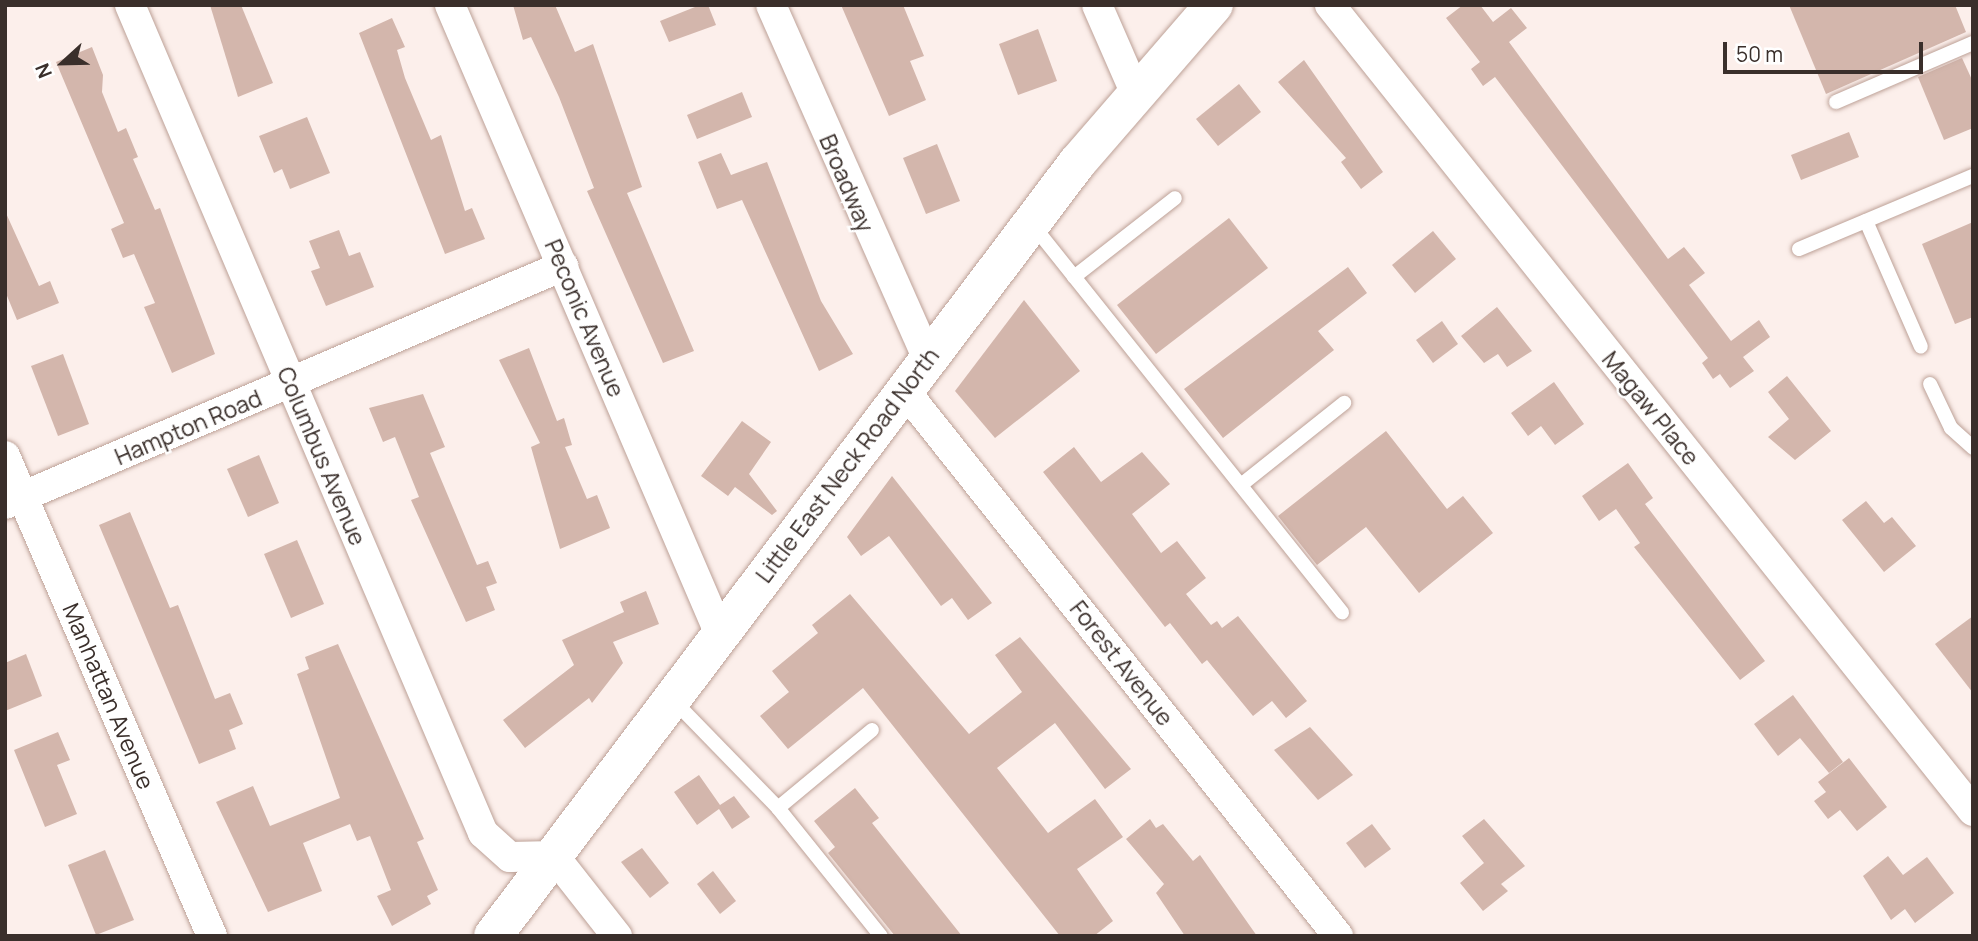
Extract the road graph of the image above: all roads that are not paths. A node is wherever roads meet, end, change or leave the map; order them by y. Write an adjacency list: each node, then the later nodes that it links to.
1 (130, 5): 19 (street, Columbus Avenue)
2 (450, 5): 15 (street, Peconic Avenue)
3 (771, 5): 18 (street, Broadway)
4 (1097, 5): 8 (street)
5 (1214, 5): 8 (main road, Little East Neck Road North)
6 (1330, 5): 32 (street, Magaw Place)
7 (1973, 43): 9 (lane)
8 (1135, 92): 13 (main road, Little East Neck Road North)
9 (1836, 102)
10 (1973, 176): 12 (lane)
11 (1175, 198): 16 (lane)
12 (1866, 221): 14 (lane); 17 (lane)
13 (1031, 223): 16 (lane); 18 (main road, Little East Neck Road North)
14 (1799, 249)
15 (563, 266): 19 (street, Hampton Road); 28 (street, Peconic Avenue)
16 (1074, 276): 25 (lane)
17 (1921, 347)
18 (928, 359): 21 (main road, Little East Neck Road North)
19 (291, 383): 26 (street, Hampton Road); 33 (street, Columbus Avenue)
20 (1930, 384): 23 (lane)
21 (905, 391): 28 (main road, Little East Neck Road North); 38 (street, Forest Avenue)
22 (1344, 403): 25 (lane)
23 (1973, 448)
24 (5, 456): 26 (street, Manhattan Avenue)
25 (1241, 485): 27 (lane)
26 (14, 500): 34 (street, Manhattan Avenue)
27 (1342, 611)
28 (719, 632): 29 (main road, Little East Neck Road North)
29 (671, 698): 31 (lane); 33 (main road, Little East Neck Road North)
30 (872, 730): 31 (lane)
31 (778, 808): 37 (lane)
32 (1973, 811)
33 (554, 856): 35 (main road, Little East Neck Road North); 36 (street)
34 (212, 936)
35 (493, 936)
36 (617, 936)
37 (881, 936)
38 (1338, 936)

